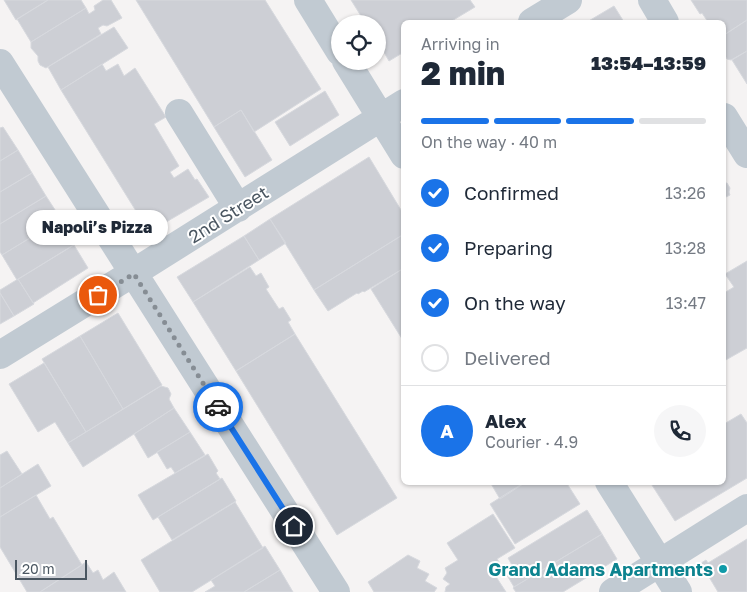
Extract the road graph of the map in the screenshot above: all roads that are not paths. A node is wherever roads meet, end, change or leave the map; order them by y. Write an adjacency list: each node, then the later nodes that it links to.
1 (308, 0): 6 (street)
2 (568, 0): 4 (street)
3 (652, 0): 5 (street)
4 (535, 20)
5 (665, 20)
6 (331, 37)
7 (0, 63): 16 (street)
8 (351, 70): 11 (street)
9 (401, 105): 11 (street, 2nd Street)
10 (179, 114): 15 (street)
11 (380, 118): 13 (street); 15 (street, 2nd Street)
12 (726, 120): 14 (street)
13 (401, 150)
14 (747, 154)
15 (238, 208): 16 (street, 2nd Street)
16 (134, 274): 17 (street, 2nd Street); 21 (street)
17 (0, 355)
18 (611, 485): 20 (street)
19 (747, 508): 20 (street)
20 (660, 563): 22 (street); 23 (street)
21 (336, 592)
22 (613, 592)
23 (678, 592)

